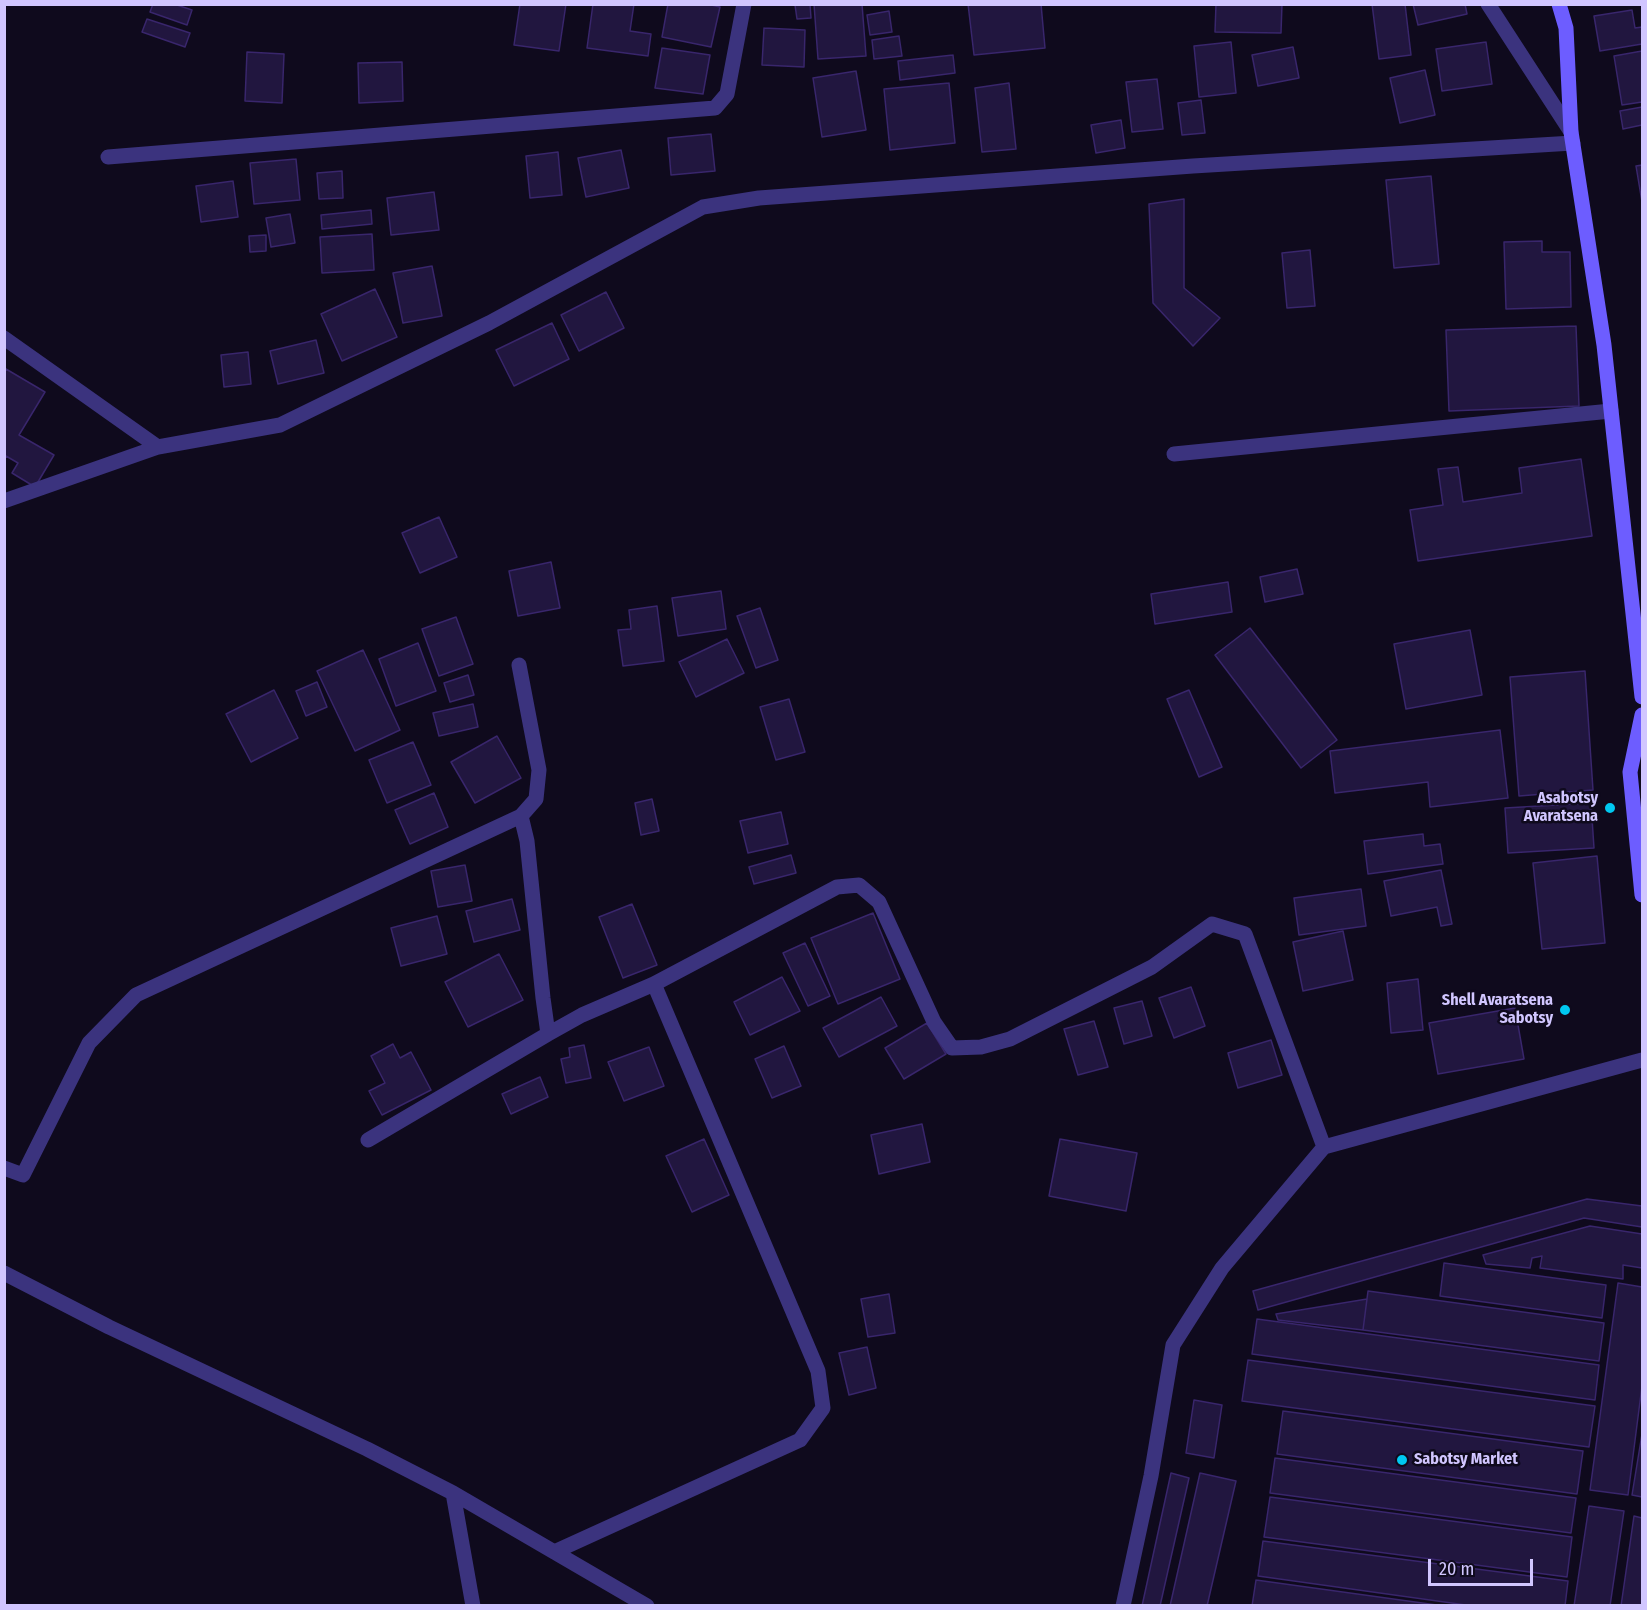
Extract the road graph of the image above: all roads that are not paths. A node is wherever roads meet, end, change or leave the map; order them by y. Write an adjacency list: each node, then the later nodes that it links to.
1 (744, 4): 5 (street)
2 (1488, 4): 4 (street)
3 (1559, 4): 4 (street)
4 (1572, 138): 7 (street); 8 (street)
5 (108, 157)
6 (4, 338): 8 (street)
7 (1611, 411): 9 (street); 12 (street)
8 (158, 447): 10 (street)
9 (1174, 454)
10 (4, 501)
11 (519, 665): 14 (street)
12 (1642, 697)
13 (1642, 715): 15 (street)
14 (521, 816): 17 (street); 21 (street)
15 (1642, 895)
16 (654, 984): 17 (street); 20 (street); 24 (street)
17 (549, 1034): 19 (street)
18 (1642, 1060): 20 (street)
19 (368, 1140)
20 (1324, 1147): 27 (street)
21 (4, 1168)
22 (4, 1273): 23 (street)
23 (453, 1493): 24 (street); 25 (street)
24 (554, 1552): 26 (street)
25 (472, 1605)
26 (647, 1605)
27 (1123, 1605)

